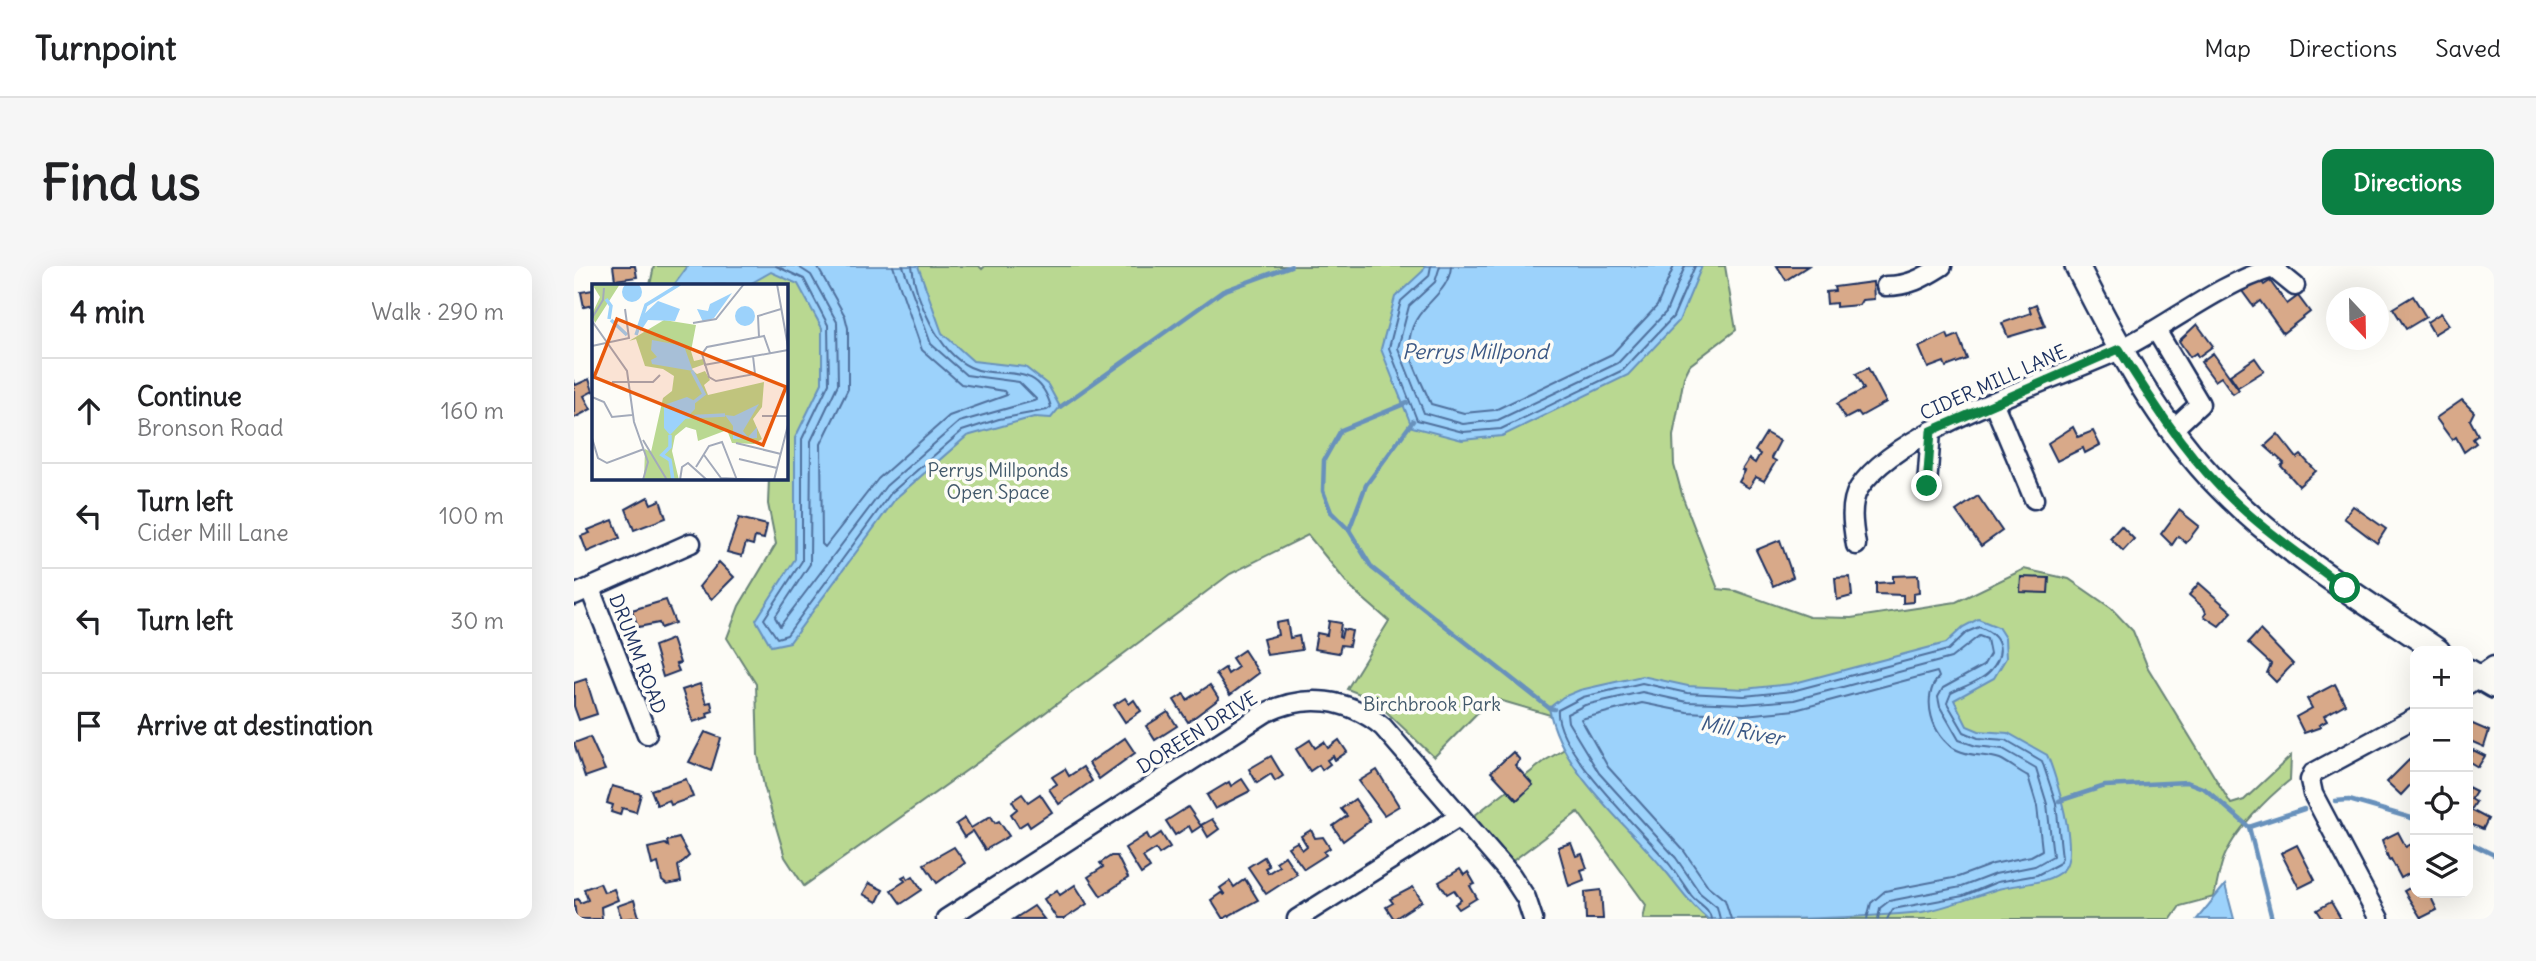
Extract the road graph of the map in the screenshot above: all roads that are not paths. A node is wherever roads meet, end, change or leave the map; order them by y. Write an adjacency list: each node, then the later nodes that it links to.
1 (1942, 266): 3 (street)
2 (2077, 266): 6 (main road)
3 (1886, 286)
4 (2295, 286): 5 (street, CIDER MILL LANE)
5 (2156, 330): 6 (street, CIDER MILL LANE); 8 (street)
6 (2119, 349): 7 (street, CIDER MILL LANE); 8 (main road)
7 (1994, 404): 9 (street, CIDER MILL LANE); 11 (street)
8 (2172, 430): 15 (main road)
9 (1931, 431): 10 (street); 13 (street, CIDER MILL LANE)
10 (1927, 486)
11 (2034, 499)
12 (691, 543): 14 (street)
13 (1856, 545)
14 (582, 592): 17 (street, DRUMM ROAD)
15 (2431, 646)
16 (2410, 721): 22 (street)
17 (647, 734)
18 (1460, 816): 19 (street, DOREEN DRIVE); 20 (street); 21 (street, DOREEN DRIVE)
19 (946, 919)
20 (1297, 919)
21 (1533, 919)
22 (2379, 919)

